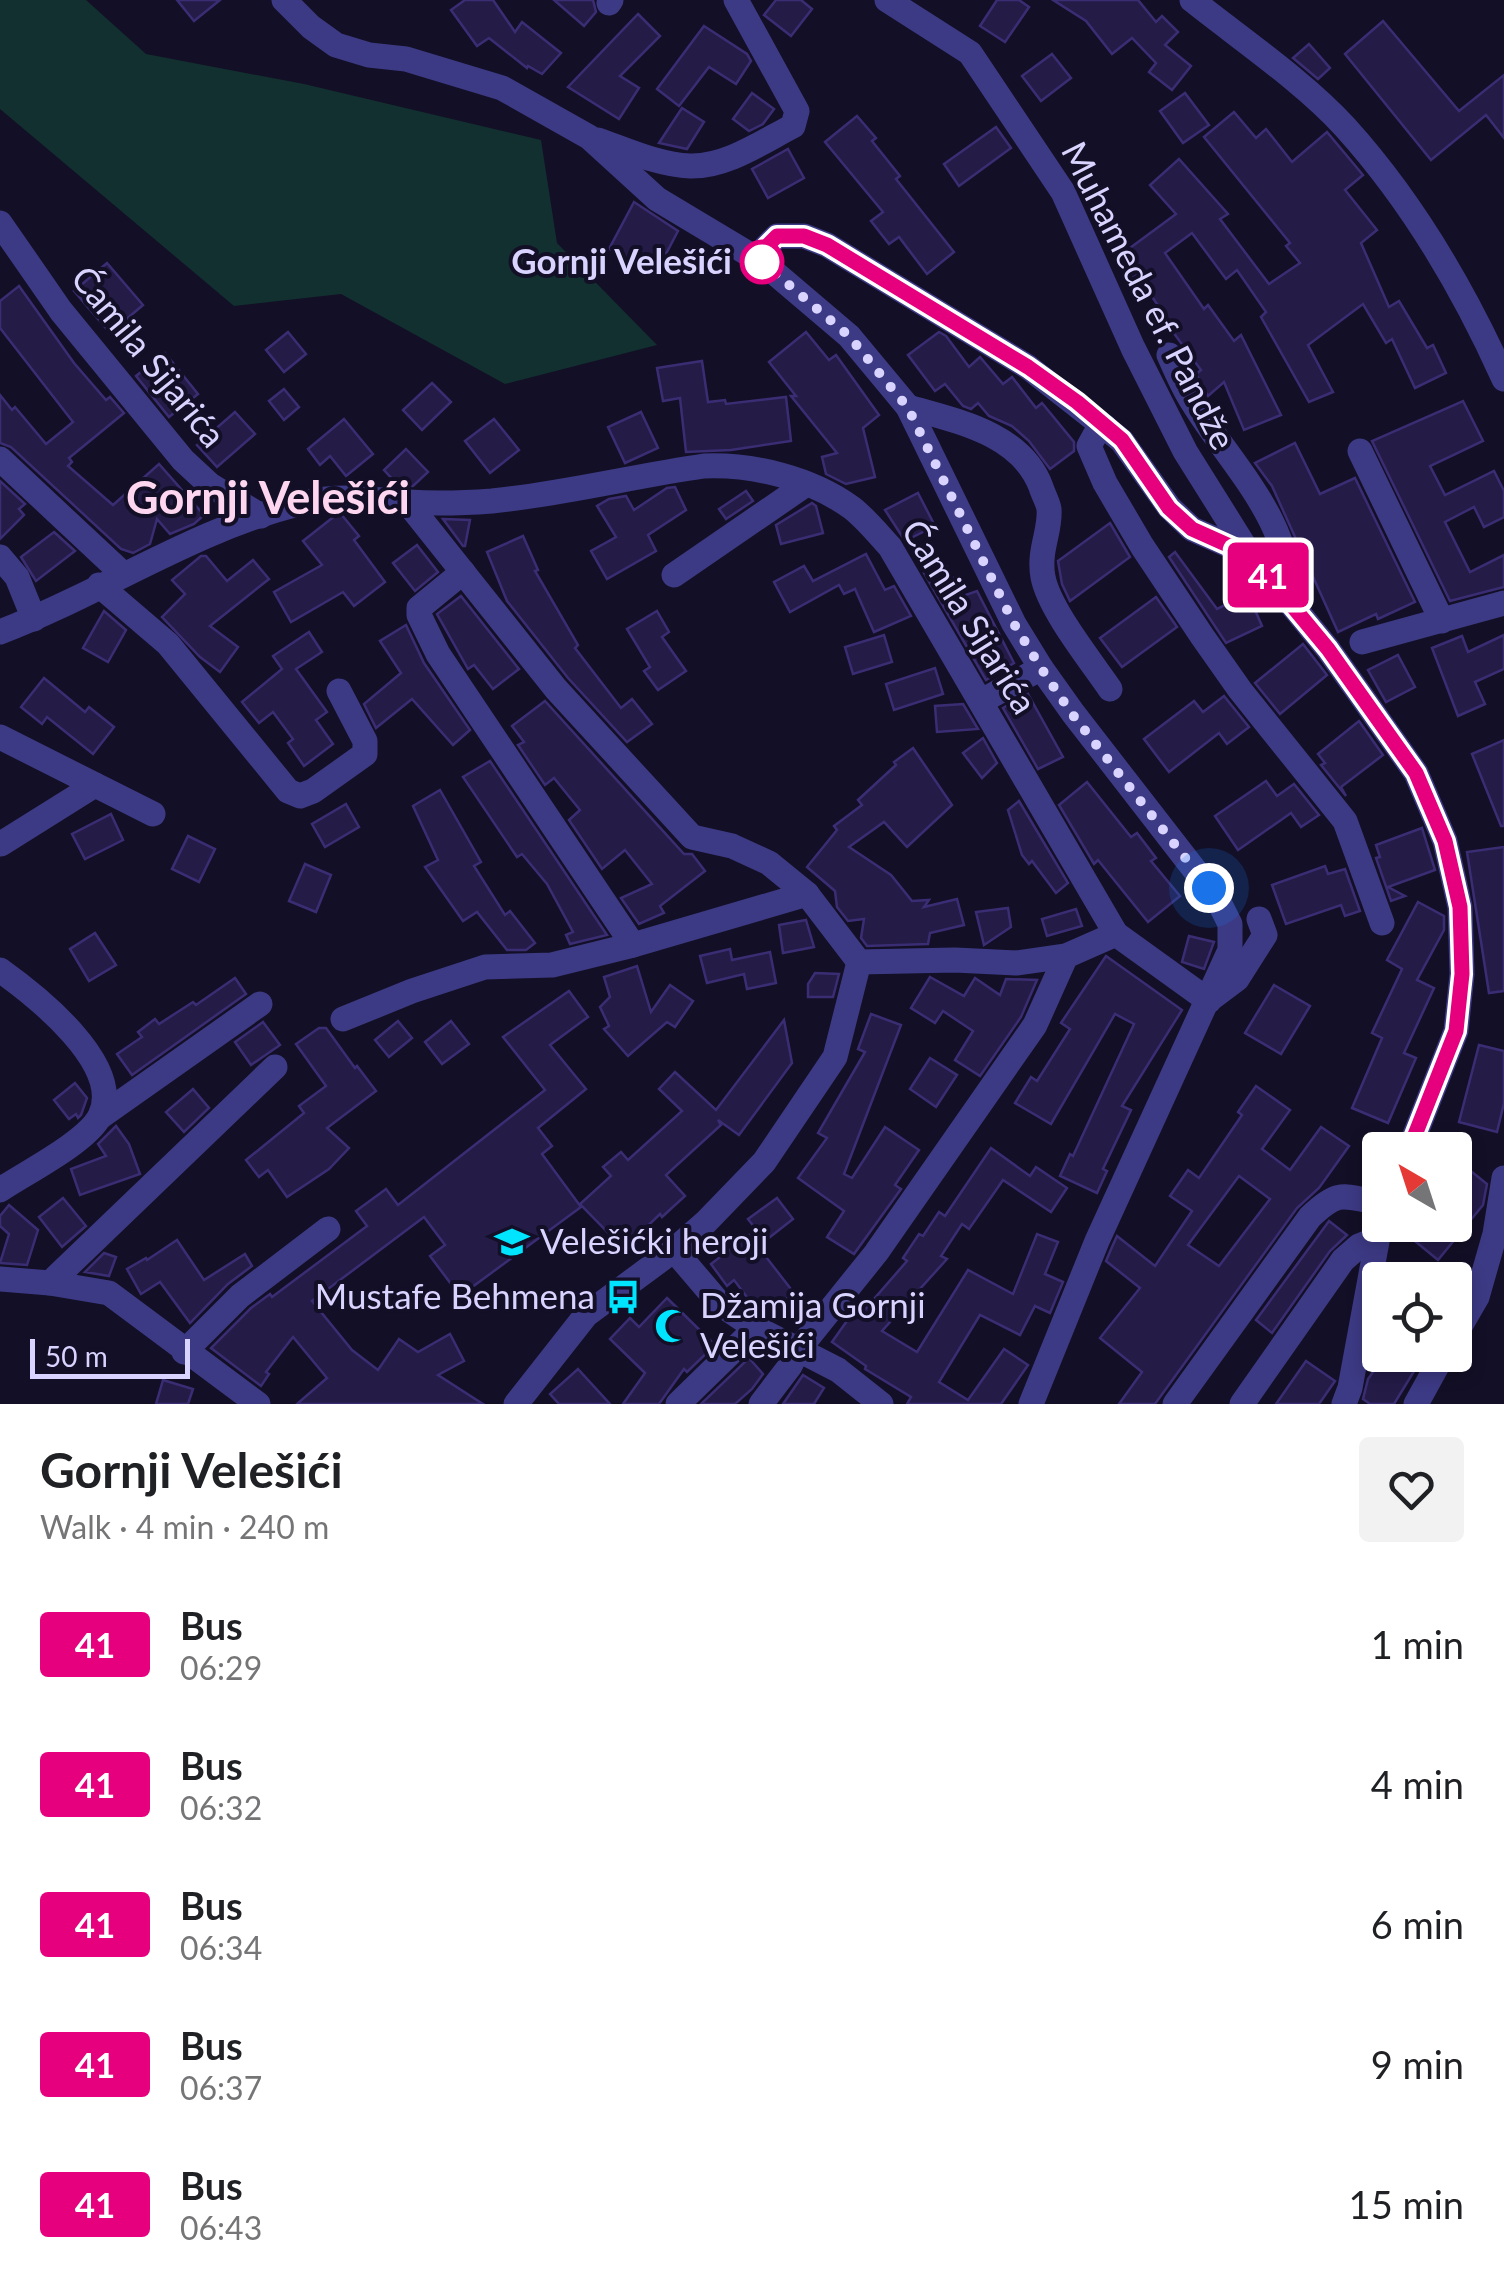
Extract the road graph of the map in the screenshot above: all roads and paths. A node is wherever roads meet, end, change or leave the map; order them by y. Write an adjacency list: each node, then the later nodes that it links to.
1 (284, 0): 5 (street)
2 (736, 0): 5 (street)
3 (886, 0): 17 (street, Muhameda ef. Pandže)
4 (1192, 0): 9 (street)
5 (589, 137): 7 (street)
6 (0, 223): 16 (street, Ćamila Sijarića)
7 (762, 262): 10 (street); 11 (street, Muhameda ef. Pandže)
8 (1168, 355): 23 (street)
9 (1504, 378)
10 (908, 408): 29 (street); 30 (street)
11 (1105, 427): 17 (street, Muhameda ef. Pandže); 39 (street)
12 (1360, 452): 26 (street)
13 (0, 459): 20 (street)
14 (805, 485): 15 (street, Ćamila Sijarića); 21 (street); 32 (street, Ćamila Sijarića)
15 (408, 502): 16 (street, Ćamila Sijarića); 19 (street)
16 (261, 516): 20 (street, Ćamila Sijarića)
17 (1250, 555): 23 (street, Muhameda ef. Pandže)
18 (0, 557): 25 (street)
19 (463, 572): 37 (street); 41 (street)
20 (123, 574): 22 (street, Ćamila Sijarića)
21 (674, 575)
22 (99, 585): 25 (street, Ćamila Sijarića); 31 (street)
23 (1289, 600): 50 (street, Muhameda ef. Pandže)
24 (1504, 603): 26 (street)
25 (34, 619): 27 (street, Ćamila Sijarića)
26 (1442, 621): 28 (street)
27 (0, 632)
28 (1362, 642)
29 (1041, 668): 32 (street); 45 (street)
30 (1110, 689)
31 (339, 691)
32 (982, 700): 40 (street, Ćamila Sijarića)
33 (0, 736): 34 (street)
34 (95, 785): 35 (street); 36 (street)
35 (153, 814)
36 (1, 844)
37 (807, 894): 41 (street); 43 (street)
38 (1259, 919): 45 (street)
39 (1382, 923)
40 (1116, 934): 42 (street); 45 (street, Ćamila Sijarića)
41 (633, 945): 47 (street)
42 (1066, 956): 43 (street); 62 (street)
43 (859, 962): 57 (street)
44 (0, 970): 49 (street)
45 (1209, 1000): 70 (street)
46 (260, 1004): 49 (street)
47 (343, 1019)
48 (275, 1067): 59 (street)
49 (100, 1118): 52 (street)
50 (1416, 1132)
51 (1504, 1178): 60 (street)
52 (0, 1190)
53 (1362, 1199): 71 (street)
54 (328, 1230): 63 (street)
55 (1365, 1242): 72 (street)
56 (1377, 1242): 73 (street)
57 (674, 1250): 61 (street); 66 (street)
58 (0, 1279): 59 (street)
59 (50, 1283): 63 (street)
60 (1472, 1306)
61 (756, 1328): 62 (street); 67 (street)
62 (798, 1350): 68 (street); 69 (street)
63 (184, 1352): 65 (street)
64 (1434, 1372): 74 (street)
65 (258, 1404)
66 (516, 1404)
67 (678, 1404)
68 (761, 1404)
69 (882, 1404)
70 (1032, 1404)
71 (1174, 1404)
72 (1242, 1404)
73 (1344, 1404)
74 (1416, 1404)

